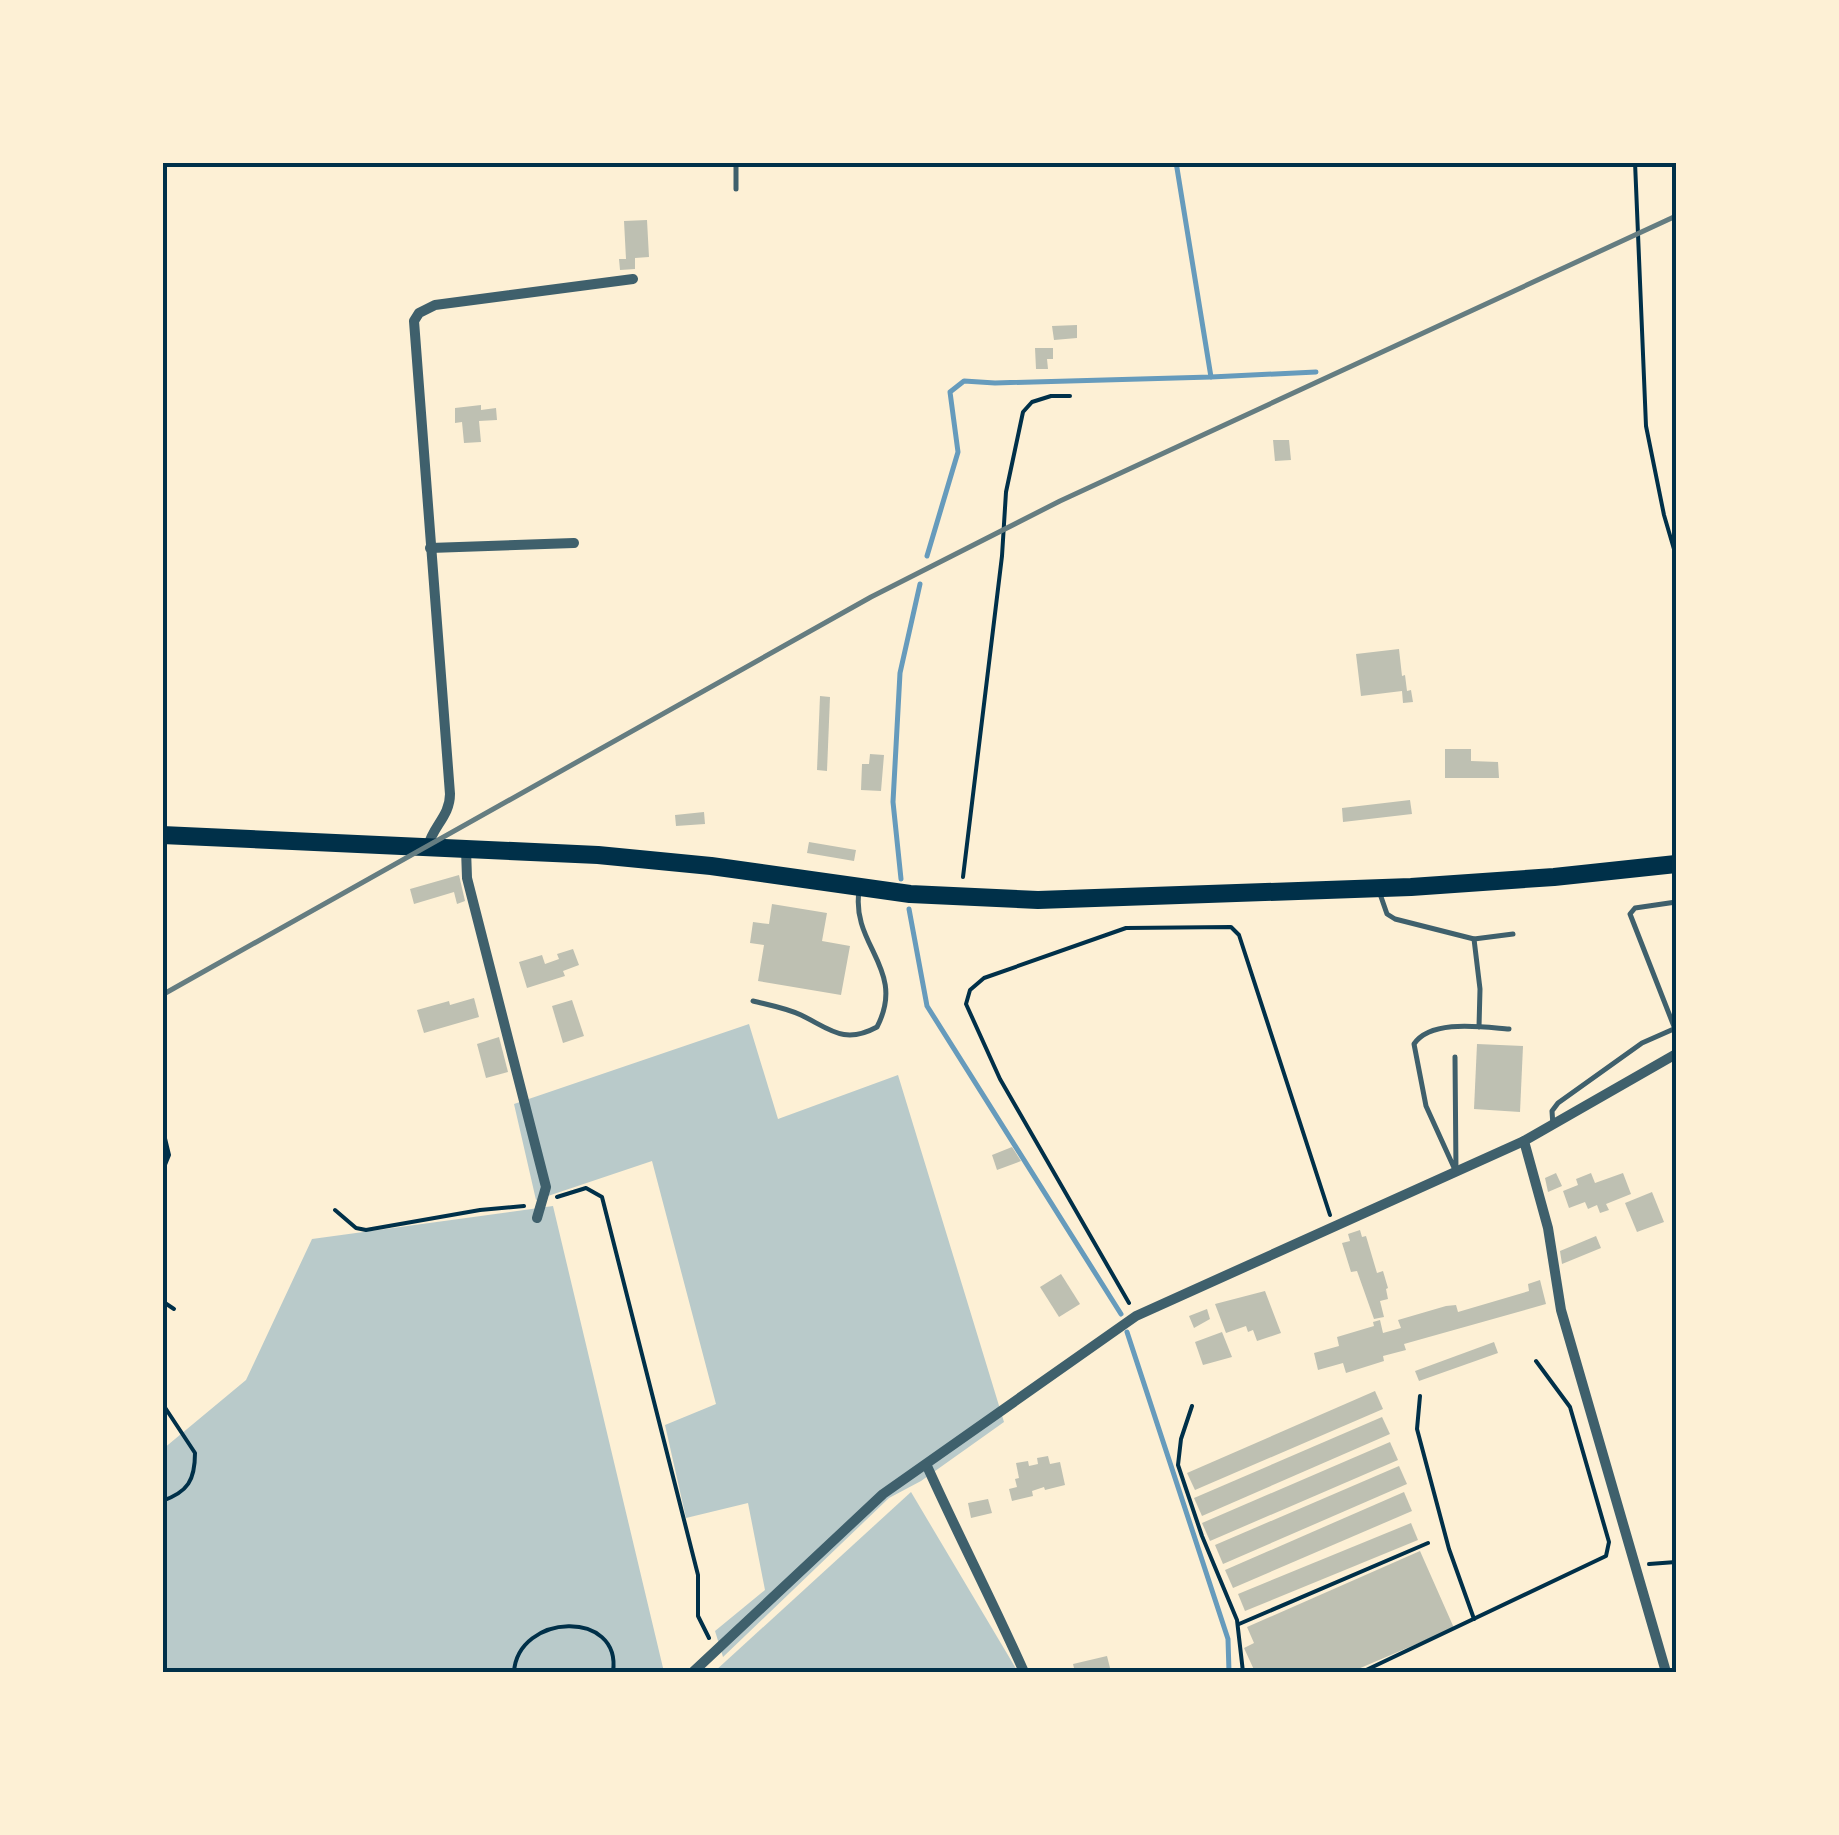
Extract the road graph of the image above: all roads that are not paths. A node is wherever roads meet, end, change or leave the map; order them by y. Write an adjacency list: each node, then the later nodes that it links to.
1 (736, 162): 2 (lane)
2 (736, 189)
3 (632, 278): 5 (street)
4 (574, 543): 5 (street)
5 (430, 548): 7 (street)
6 (162, 834): 7 (main road)
7 (428, 846): 8 (main road)
8 (466, 849): 10 (main road); 24 (street)
9 (1676, 864): 11 (main road)
10 (859, 888): 11 (main road); 15 (lane)
11 (1379, 888): 14 (lane)
12 (1676, 902): 18 (lane)
13 (1513, 934): 14 (lane)
14 (1474, 939): 16 (lane)
15 (753, 1001)
16 (1479, 1027): 17 (lane); 23 (lane)
17 (1509, 1028)
18 (1676, 1028): 21 (lane)
19 (1676, 1054): 21 (street)
20 (1456, 1057): 23 (lane)
21 (1552, 1126): 22 (street)
22 (1524, 1141): 23 (street); 28 (street)
23 (1456, 1172): 25 (street)
24 (537, 1218)
25 (926, 1466): 26 (street); 27 (street)
26 (694, 1672)
27 (1024, 1672)
28 (1666, 1672)

